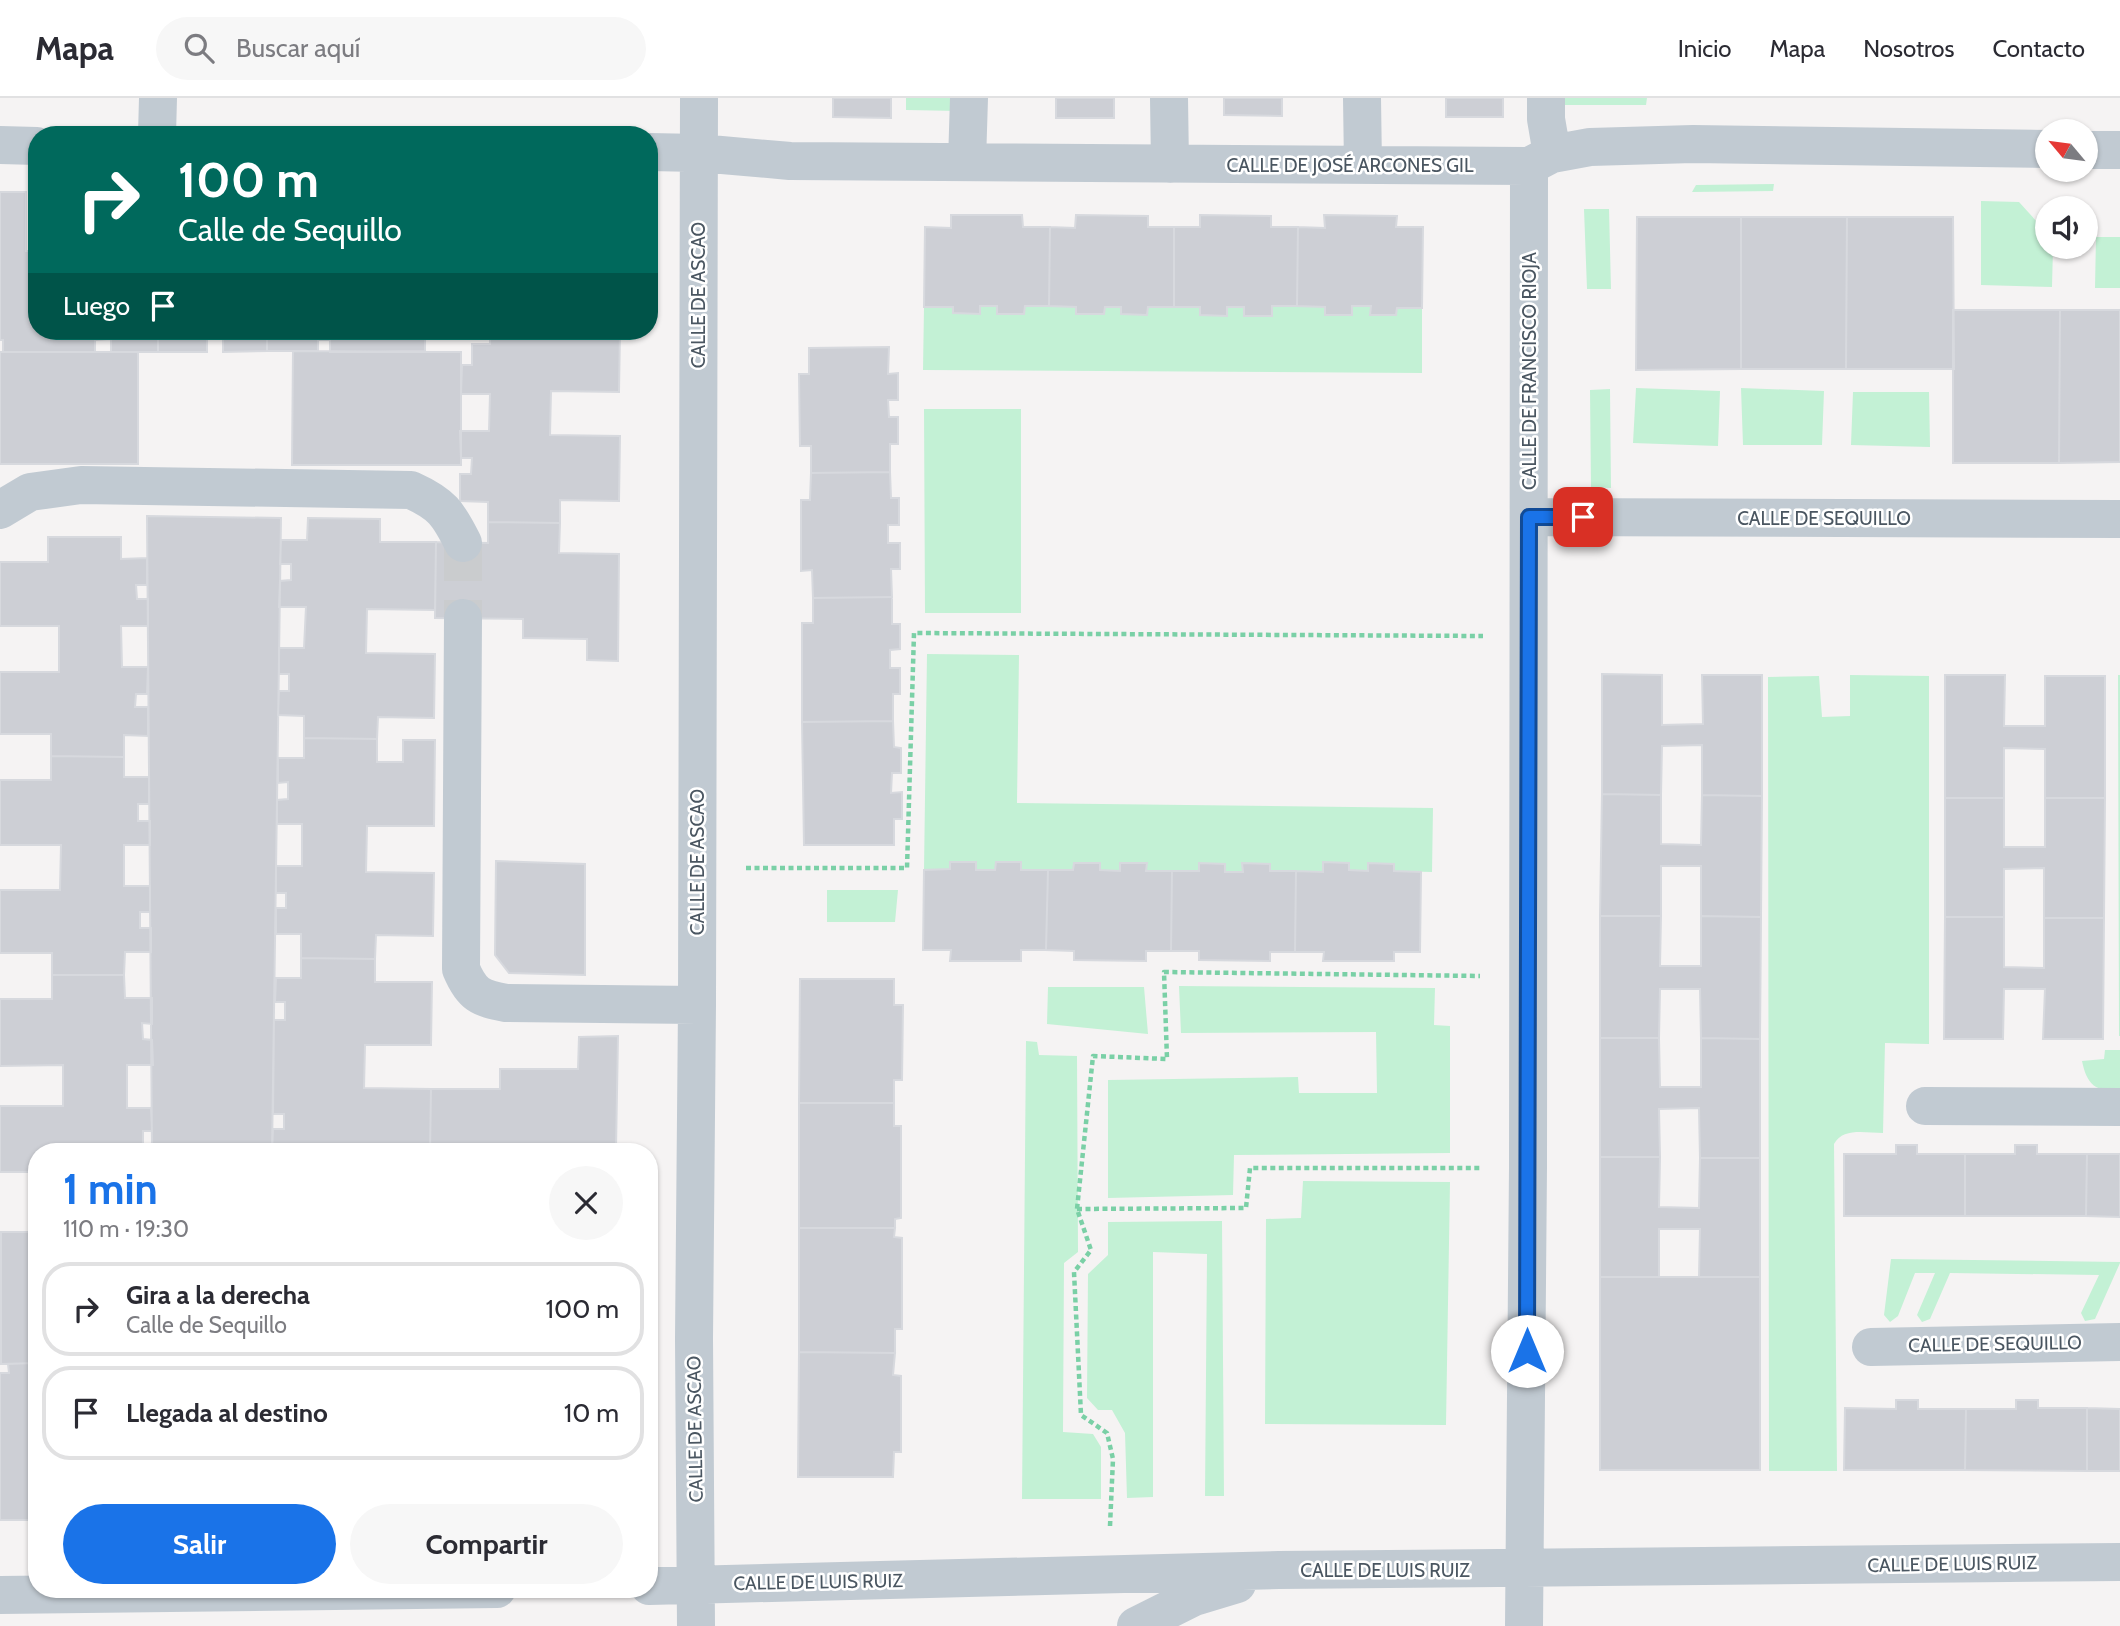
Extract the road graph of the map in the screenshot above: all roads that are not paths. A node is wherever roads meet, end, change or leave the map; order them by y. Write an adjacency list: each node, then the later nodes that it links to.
1 (158, 98): 7 (street)
2 (699, 98): 14 (street, CALLE DE ASCAO)
3 (969, 98): 16 (street)
4 (1170, 98): 17 (street)
5 (1362, 98): 18 (street)
6 (1546, 98): 15 (street, CALLE DE FRANCISCO RIOJA)
7 (158, 126)
8 (0, 145): 9 (street)
9 (28, 146)
10 (2035, 149): 15 (street, CALLE DE JOSÉ ARCONES GIL)
11 (2098, 149): 12 (street)
12 (2120, 150)
13 (658, 152): 14 (street, CALLE DE JOSÉ ARCONES GIL)
14 (699, 153): 16 (street, CALLE DE JOSÉ ARCONES GIL); 24 (street, CALLE DE ASCAO)
15 (1541, 160): 18 (street, CALLE DE JOSÉ ARCONES GIL); 20 (street, CALLE DE FRANCISCO RIOJA)
16 (967, 162): 17 (street, CALLE DE JOSÉ ARCONES GIL)
17 (1170, 164): 18 (street, CALLE DE JOSÉ ARCONES GIL)
18 (1363, 165)
19 (0, 510): 22 (street)
20 (1529, 517): 21 (street, CALLE DE SEQUILLO); 30 (street, CALLE DE FRANCISCO RIOJA)
21 (2120, 519)
22 (463, 543)
23 (463, 618): 24 (street)
24 (697, 1005): 32 (street, CALLE DE ASCAO)
25 (1925, 1106): 26 (street)
26 (2120, 1107)
27 (2120, 1342): 28 (street, CALLE DE SEQUILLO)
28 (1871, 1347)
29 (2120, 1562): 30 (street, CALLE DE LUIS RUIZ)
30 (1524, 1569): 31 (street, CALLE DE LUIS RUIZ); 38 (street, CALLE DE FRANCISCO RIOJA)
31 (1279, 1570): 32 (street, CALLE DE LUIS RUIZ); 37 (street)
32 (696, 1585): 33 (street, CALLE DE LUIS RUIZ); 36 (street, CALLE DE ASCAO)
33 (658, 1586)
34 (0, 1595): 35 (street)
35 (28, 1595)
36 (696, 1626)
37 (1136, 1626)
38 (1524, 1626)

